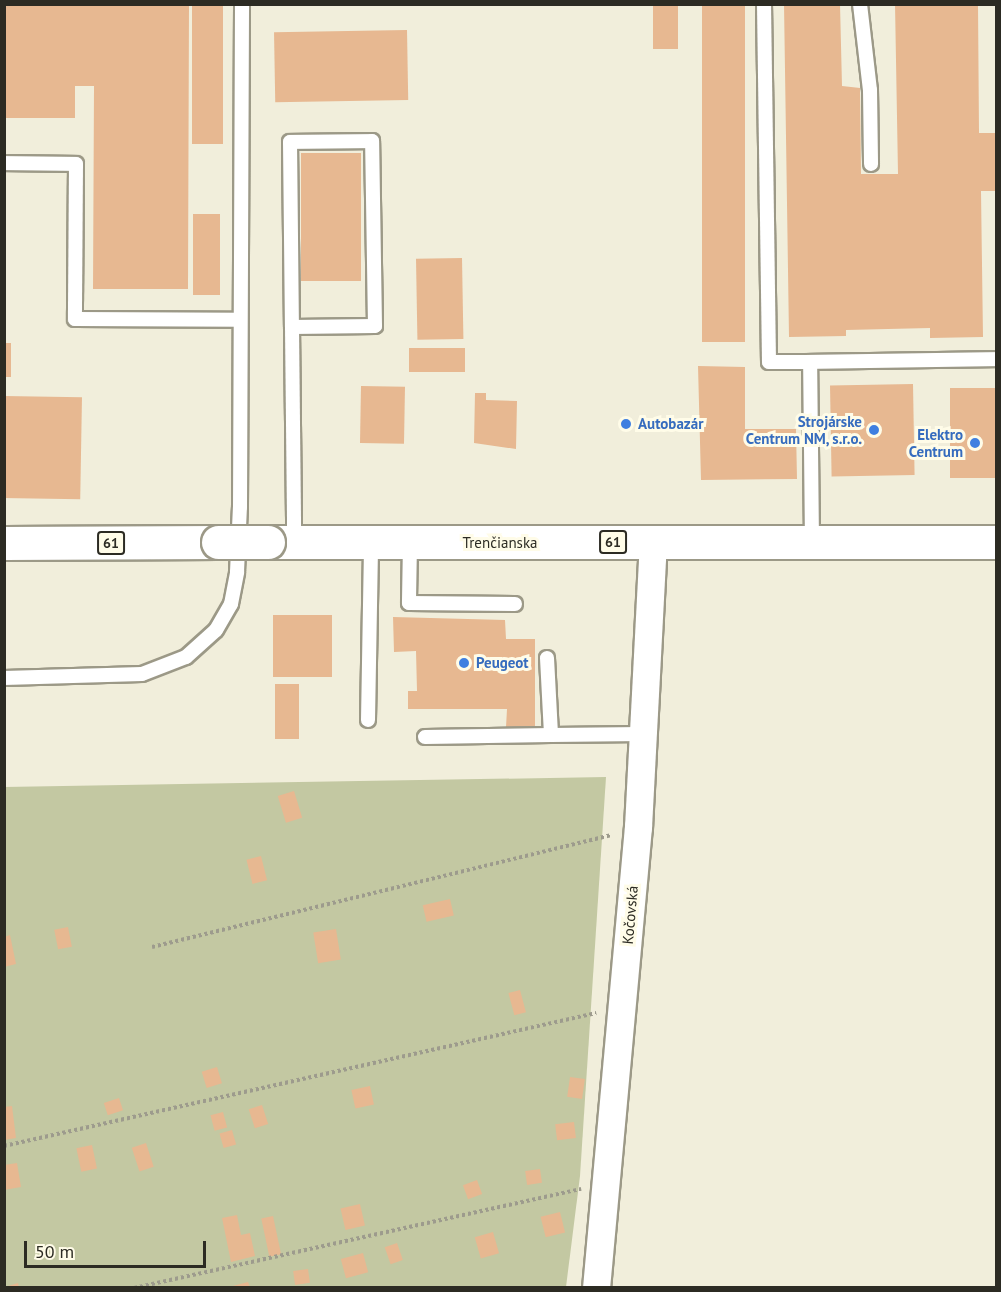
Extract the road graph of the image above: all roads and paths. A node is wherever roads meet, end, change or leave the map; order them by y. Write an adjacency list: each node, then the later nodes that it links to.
1 (242, 4): 6 (lane)
2 (764, 4): 9 (lane)
3 (860, 4): 5 (lane)
4 (4, 163): 6 (lane)
5 (871, 165)
6 (240, 320): 19 (lane)
7 (292, 327): 7 (lane); 14 (lane)
8 (996, 359): 9 (lane)
9 (810, 362): 11 (lane)
10 (653, 542): 11 (main road, Trenčianska / 61); 16 (main road, Trenčianska / 61); 21 (street, Kočovská)
11 (812, 542): 12 (main road, Trenčianska / 61)
12 (996, 542)
13 (4, 543): 14 (main road, Trenčianska / 61, bridge)
14 (281, 543): 15 (main road, Trenčianska / 61)
15 (371, 543): 16 (main road, Trenčianska / 61); 20 (lane)
16 (410, 543): 17 (lane)
17 (515, 604)
18 (547, 658): 22 (lane)
19 (4, 678)
20 (368, 720)
21 (644, 734): 22 (lane); 30 (street, Kočovská)
22 (551, 735): 23 (lane)
23 (425, 737)
24 (609, 836): 25 (path)
25 (152, 948)
26 (600, 1012): 27 (path)
27 (4, 1146)
28 (585, 1188): 29 (path)
29 (134, 1287)
30 (596, 1287)

